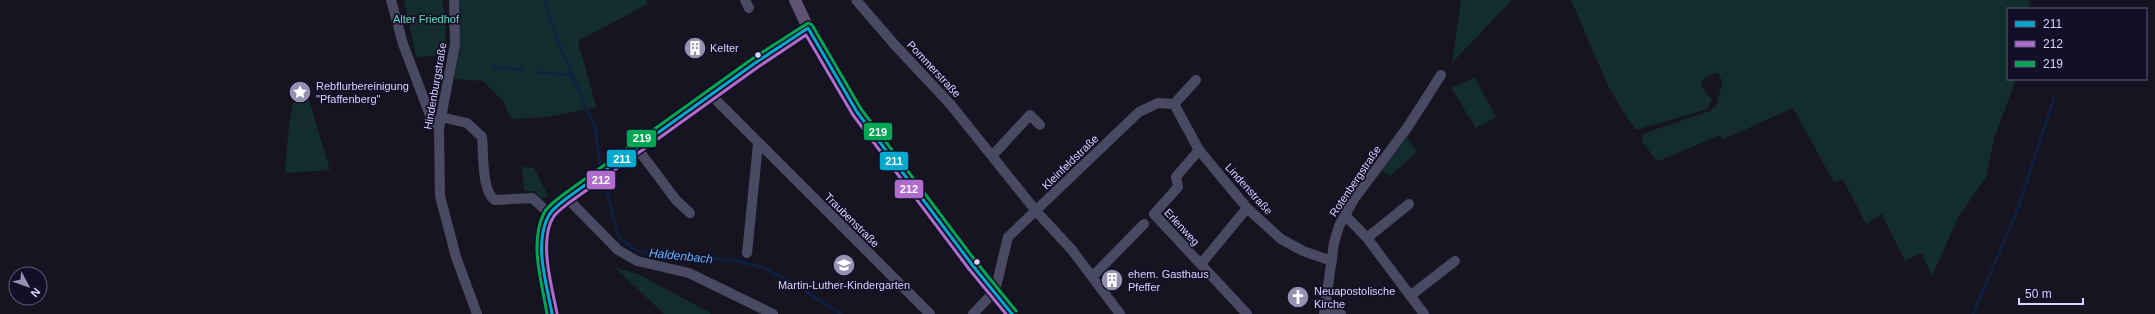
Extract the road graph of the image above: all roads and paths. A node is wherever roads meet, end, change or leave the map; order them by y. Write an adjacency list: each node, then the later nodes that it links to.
1 (391, 0): 12 (street)
2 (454, 0): 10 (street, Hindenburgstraße)
3 (795, 0): 5 (main road)
4 (856, 0): 16 (street, Pommerstraße)
5 (808, 28): 8 (street); 31 (main road)
6 (1442, 75): 23 (street, Rotenbergstraße)
7 (1196, 80): 9 (street)
8 (711, 95): 13 (street, Traubenstraße); 14 (street)
9 (1174, 104): 15 (street, Lindenstraße); 20 (street, Kleinfeldstraße)
10 (441, 117): 12 (street, Hindenburgstraße); 22 (street)
11 (1040, 125): 16 (street)
12 (439, 128): 34 (street, Hindenburgstraße)
13 (758, 144): 26 (street); 37 (street, Traubenstraße)
14 (637, 148): 17 (street); 21 (street)
15 (1199, 150): 19 (street, Lindenstraße); 29 (street, Erlenweg)
16 (992, 156): 20 (street, Pommerstraße)
17 (567, 198): 22 (street); 36 (street)
18 (1408, 204): 25 (street)
19 (1247, 208): 27 (street, Lindenstraße); 29 (street, Erlenweg)
20 (1036, 211): 30 (street, Pommerstraße); 31 (street, Kleinfeldstraße)
21 (690, 213)
22 (550, 214): 35 (street)
23 (1346, 216): 25 (street); 27 (street, Rotenbergstraße)
24 (1144, 224): 30 (street)
25 (1367, 238): 32 (street)
26 (747, 253)
27 (1332, 260): 33 (street, Rotenbergstraße)
28 (1455, 260): 32 (street)
29 (1201, 264): 41 (street, Erlenweg)
30 (1093, 276): 40 (street, Pommerstraße)
31 (995, 291): 38 (street); 39 (main road)
32 (1410, 296): 43 (street)
33 (1325, 312): 42 (street)
34 (477, 314)
35 (552, 314)
36 (773, 314)
37 (930, 314)
38 (973, 314)
39 (1012, 314)
40 (1120, 314)
41 (1247, 314)
42 (1341, 314)
43 (1424, 314)

